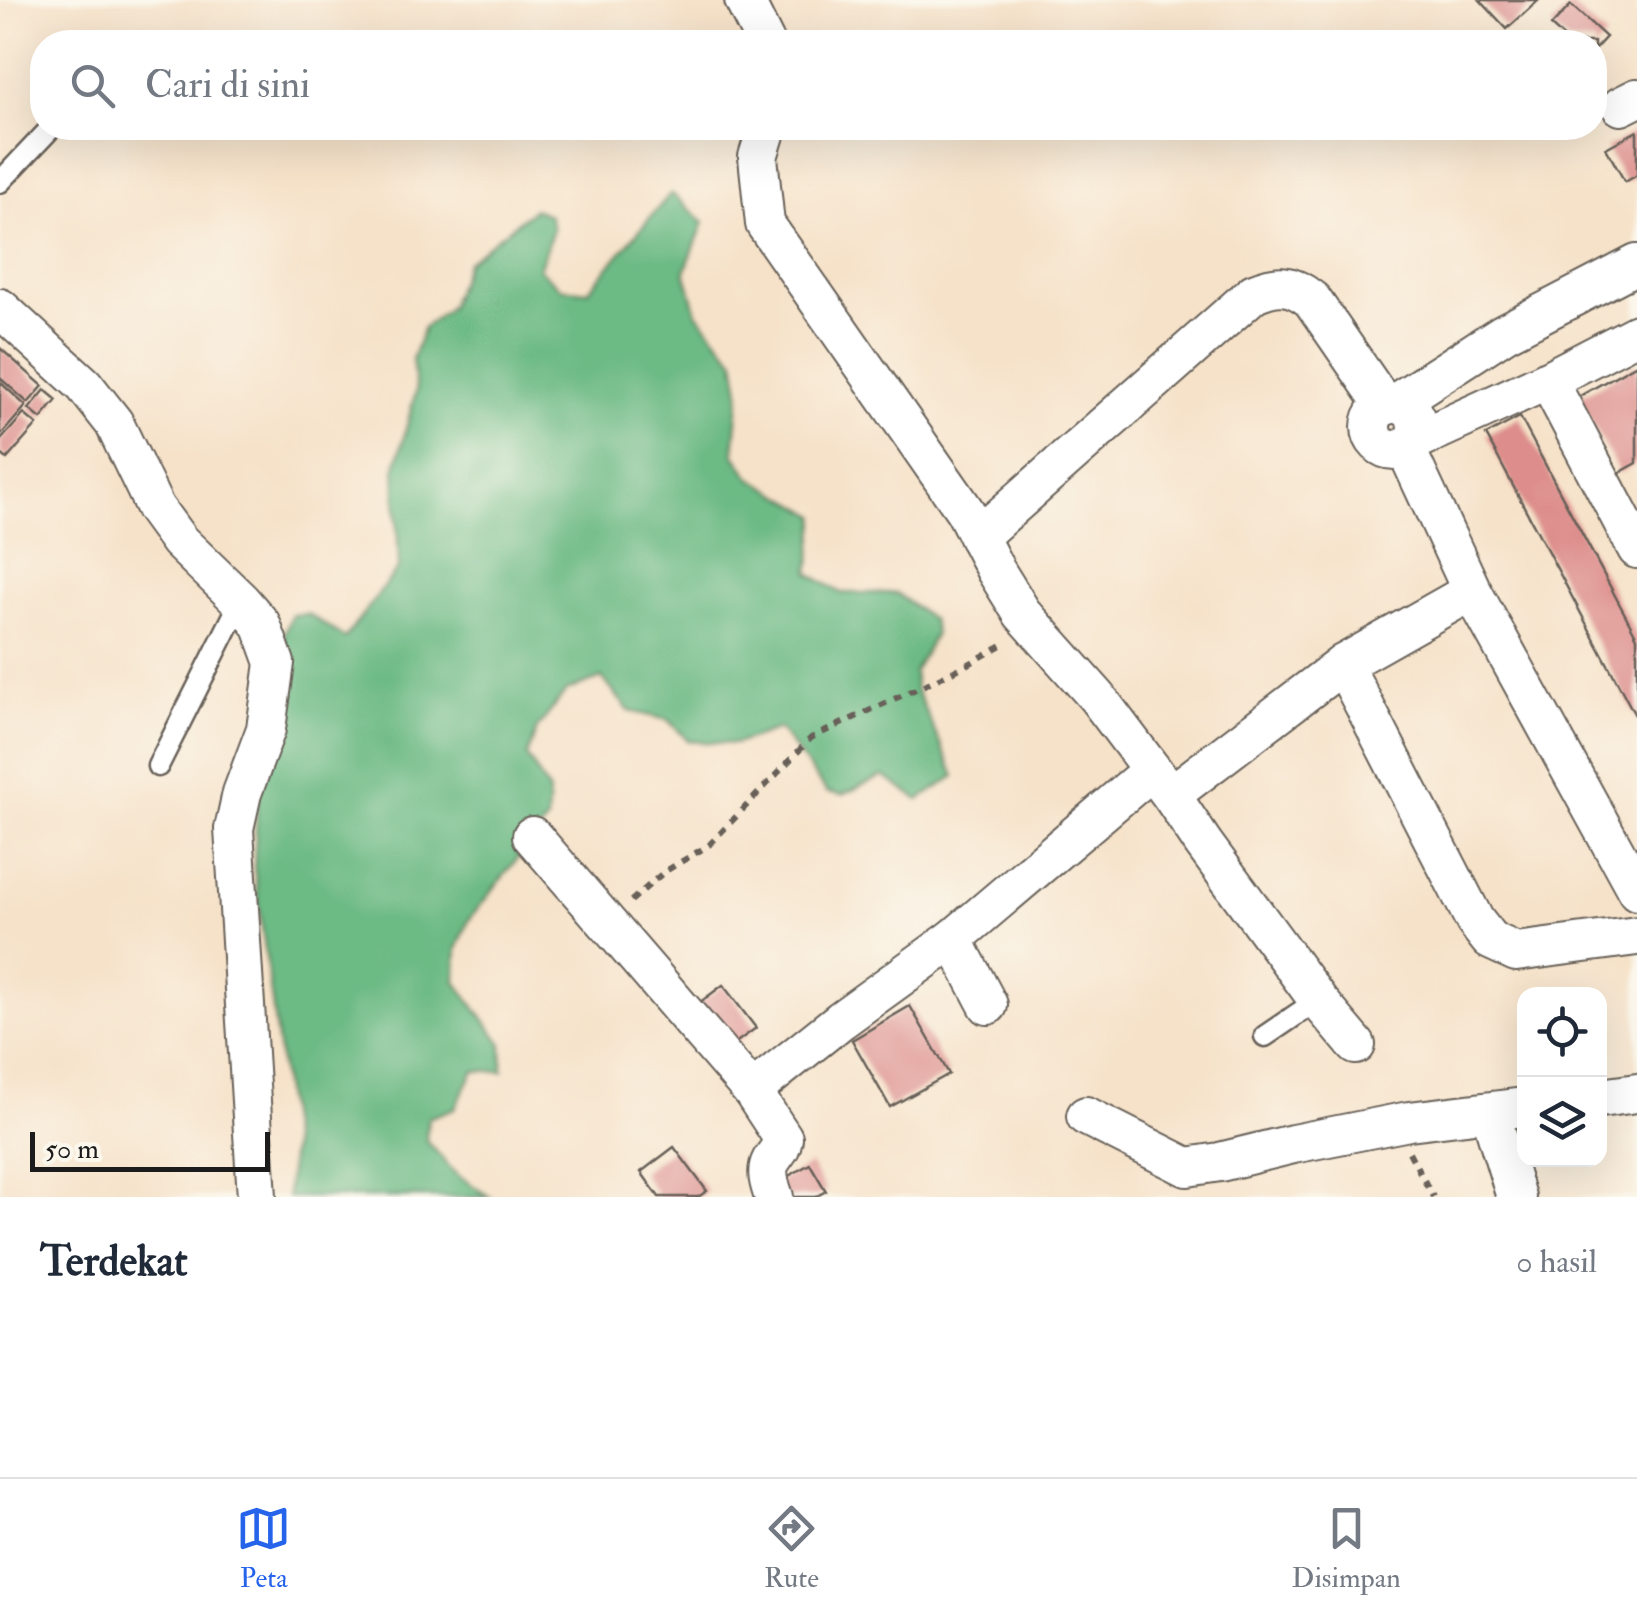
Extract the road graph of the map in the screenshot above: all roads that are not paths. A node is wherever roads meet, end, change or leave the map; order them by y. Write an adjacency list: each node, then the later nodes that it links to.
1 (744, 0): 2 (street)
2 (759, 30)
3 (40, 140): 5 (lane)
4 (763, 140): 13 (street)
5 (0, 182)
6 (1637, 264): 10 (street)
7 (0, 308): 16 (street)
8 (1637, 334): 9 (street)
9 (1548, 380): 11 (street); 12 (street)
10 (1389, 405): 11 (street); 13 (street)
11 (1407, 445): 15 (street)
12 (1626, 502): 14 (street)
13 (978, 537): 19 (street)
14 (1637, 549)
15 (1472, 591): 17 (street); 21 (street)
16 (241, 601): 18 (lane); 33 (street)
17 (1343, 664): 19 (street); 22 (street)
18 (158, 766)
19 (1162, 782): 23 (street); 24 (street)
20 (532, 836): 28 (street)
21 (1637, 891)
22 (1637, 936)
23 (953, 940): 25 (street); 28 (street)
24 (1318, 1000): 26 (lane); 27 (street)
25 (988, 1005)
26 (1264, 1036)
27 (1356, 1045)
28 (752, 1092): 34 (street)
29 (1637, 1093): 30 (street)
30 (1607, 1097)
31 (1507, 1110): 32 (street); 35 (street)
32 (1086, 1116)
33 (257, 1197)
34 (774, 1197)
35 (1516, 1197)

